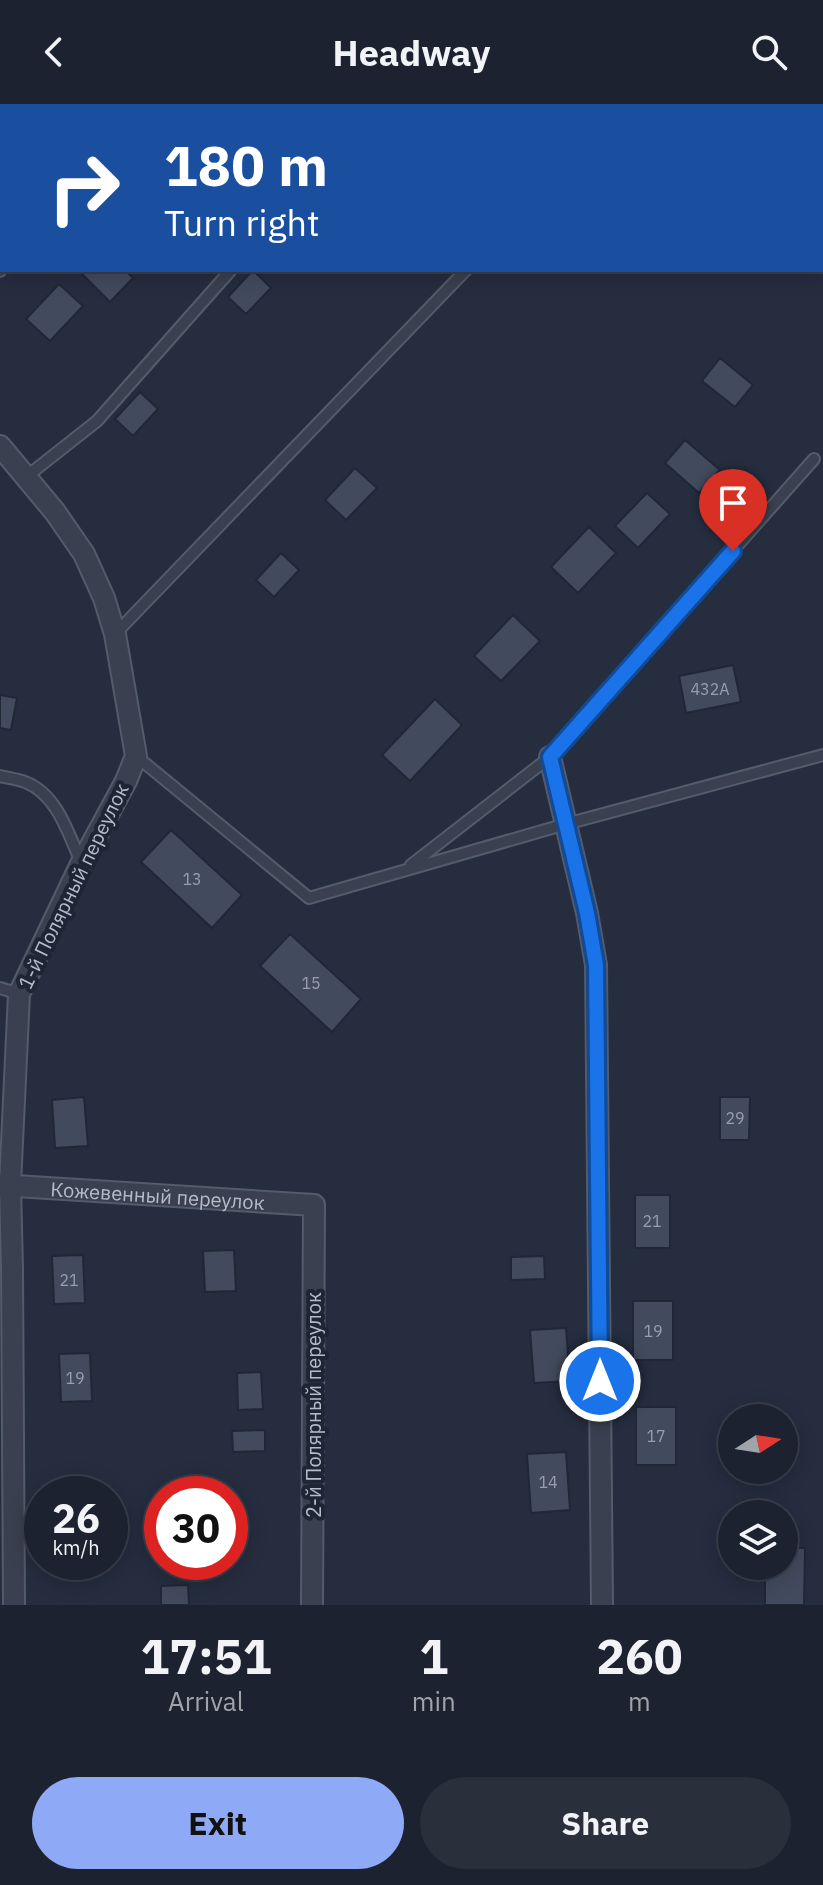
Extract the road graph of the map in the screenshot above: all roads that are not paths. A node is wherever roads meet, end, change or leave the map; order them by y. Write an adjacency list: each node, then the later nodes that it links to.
1 (229, 272): 5 (lane)
2 (464, 272): 6 (lane)
3 (0, 446): 5 (street)
4 (814, 459): 9 (lane)
5 (26, 477): 6 (street)
6 (115, 634): 8 (street)
7 (823, 755): 11 (lane)
8 (136, 756): 12 (street, 1-й Полярный переулок); 13 (lane)
9 (550, 757): 11 (street); 13 (lane)
10 (0, 776): 12 (lane)
11 (566, 824): 13 (lane); 19 (street)
12 (81, 864): 14 (street, 1-й Полярный переулок)
13 (405, 870)
14 (9, 991): 15 (street, 1-й Полярный переулок)
15 (5, 1185): 16 (street, Кожевенный переулок); 17 (street, 1-й Полярный переулок)
16 (314, 1205): 18 (street, 2-й Полярный переулок)
17 (14, 1605)
18 (312, 1605)
19 (602, 1605)

